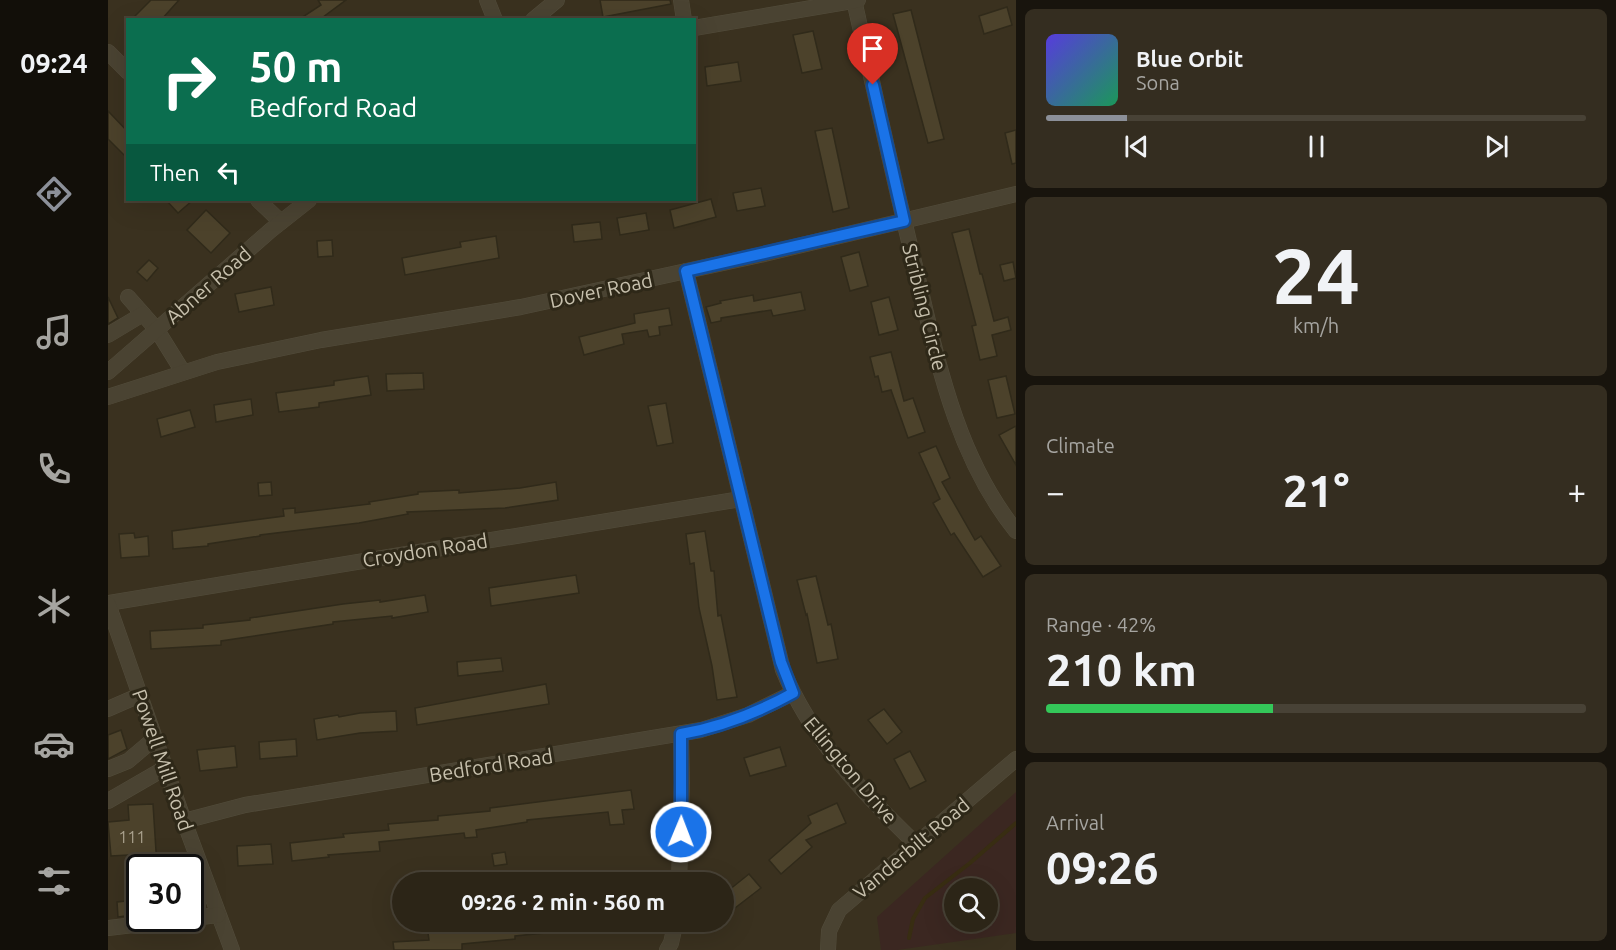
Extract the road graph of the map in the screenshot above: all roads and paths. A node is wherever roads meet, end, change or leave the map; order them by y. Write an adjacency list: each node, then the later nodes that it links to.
1 (487, 0): 5 (street)
2 (557, 0): 6 (street)
3 (681, 0): 7 (street)
4 (855, 0): 8 (street); 14 (street, Stribling Circle)
5 (494, 18)
6 (535, 18)
7 (684, 18)
8 (696, 28)
9 (108, 52): 10 (street)
10 (126, 70)
11 (1016, 194): 14 (street, Dover Road)
12 (259, 201): 15 (street)
13 (308, 201): 15 (street, Abner Road)
14 (904, 221): 16 (street, Dover Road); 25 (street, Stribling Circle)
15 (281, 222): 19 (street, Abner Road)
16 (686, 271): 22 (street, Dover Road); 24 (street, Ellington Drive)
17 (129, 297): 18 (street)
18 (143, 314): 19 (street); 20 (street)
19 (157, 330): 21 (street, Abner Road); 22 (street)
20 (108, 335)
21 (108, 372)
22 (183, 372): 23 (street, Dover Road)
23 (108, 397)
24 (741, 499): 26 (street, Croydon Road); 27 (street, Ellington Drive)
25 (1016, 531)
26 (109, 610): 28 (street, Powell Mill Road)
27 (793, 693): 30 (street, Bedford Road); 37 (street, Ellington Drive)
28 (140, 695): 29 (street); 31 (street, Powell Mill Road)
29 (108, 709)
30 (681, 734): 36 (street, Bedford Road); 38 (street)
31 (155, 738): 33 (street, Powell Mill Road); 34 (street)
32 (1016, 759): 37 (street, Vanderbilt Road)
33 (165, 768): 35 (street); 36 (street, Powell Mill Road)
34 (108, 770)
35 (108, 801)
36 (184, 821): 39 (street, Powell Mill Road)
37 (917, 845): 44 (street, Vanderbilt Road)
38 (679, 872)
39 (218, 915): 40 (street); 42 (street, Powell Mill Road)
40 (108, 928)
41 (674, 932): 43 (street)
42 (232, 950)
43 (667, 950)
44 (828, 950)

